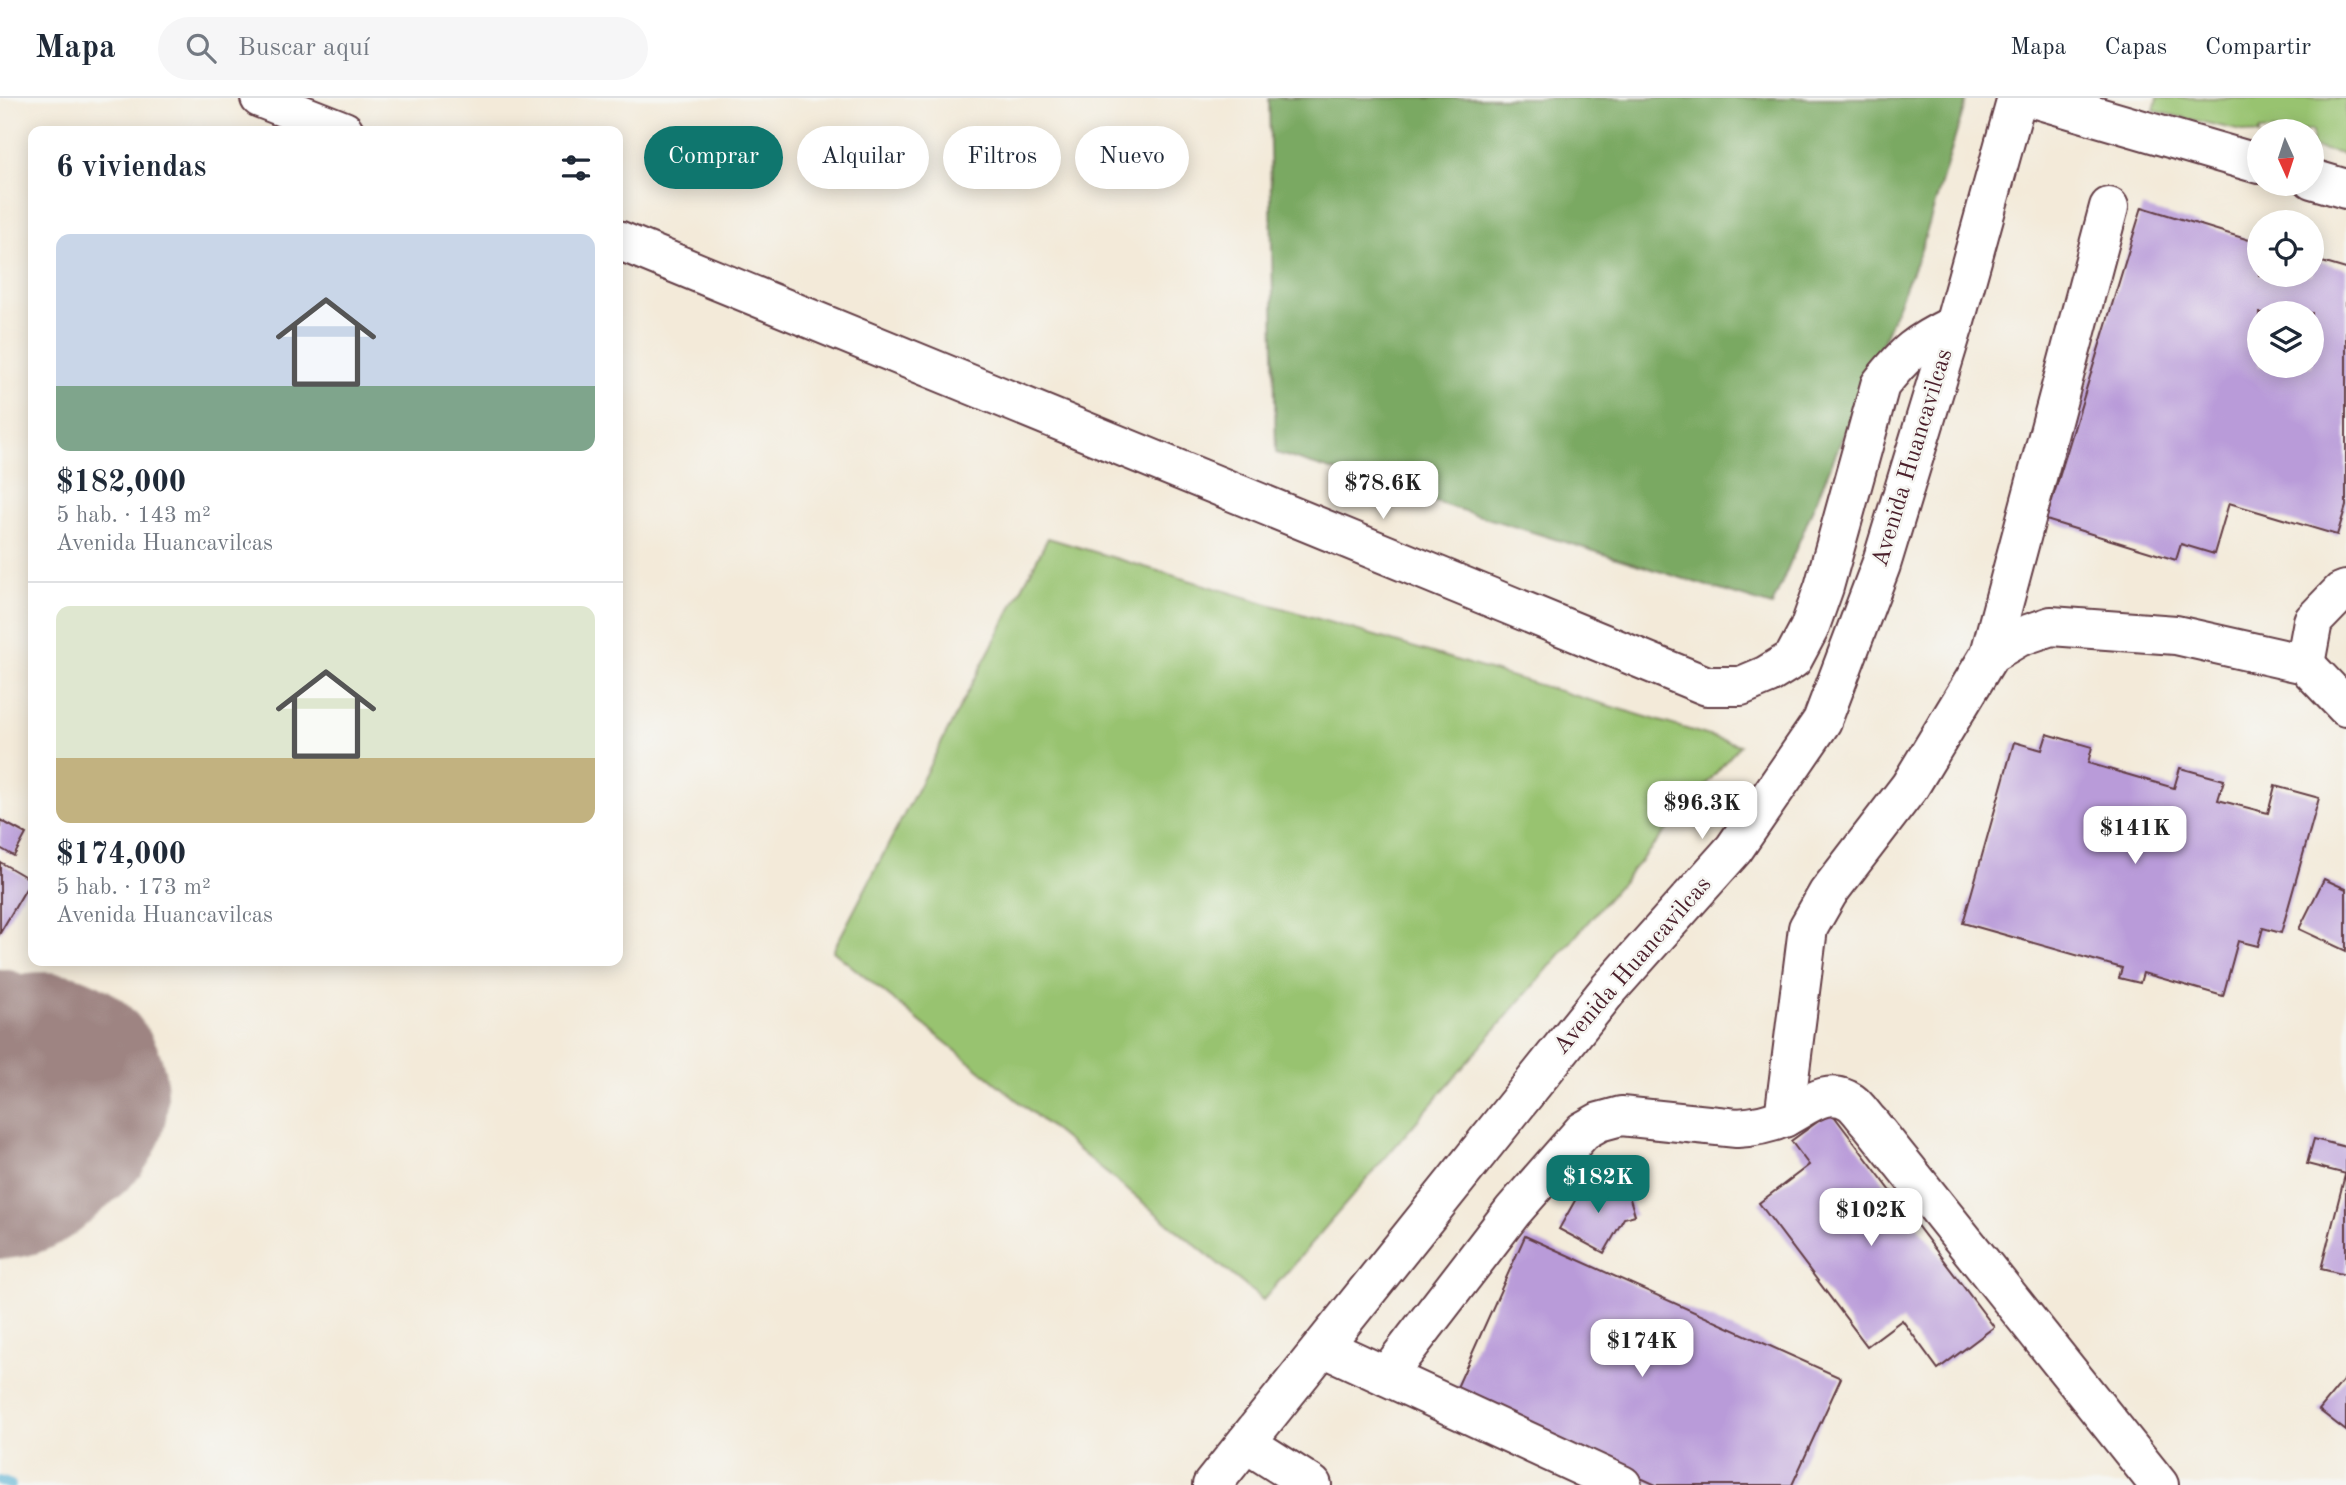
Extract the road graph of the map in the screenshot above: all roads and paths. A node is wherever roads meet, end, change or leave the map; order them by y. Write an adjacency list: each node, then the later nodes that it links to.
1 (260, 98): 4 (street)
2 (2017, 98): 10 (street, Avenida Huancavilcas)
3 (2033, 98): 5 (street)
4 (331, 126)
5 (2247, 160)
6 (2324, 183): 7 (street)
7 (2346, 189)
8 (2109, 207): 12 (street)
9 (623, 242): 10 (street)
10 (1954, 325): 16 (street, Avenida Huancavilcas)
11 (2346, 590): 13 (street)
12 (1990, 654): 13 (street); 15 (street)
13 (2305, 664): 14 (street)
14 (2346, 707)
15 (1784, 1118): 17 (street); 22 (street)
16 (1323, 1347): 17 (street); 18 (street, Avenida Huancavilcas)
17 (1386, 1376): 21 (street)
18 (1246, 1443): 19 (street, Avenida Huancavilcas); 20 (street)
19 (1212, 1485)
20 (1312, 1485)
21 (1622, 1485)
22 (2159, 1485)

